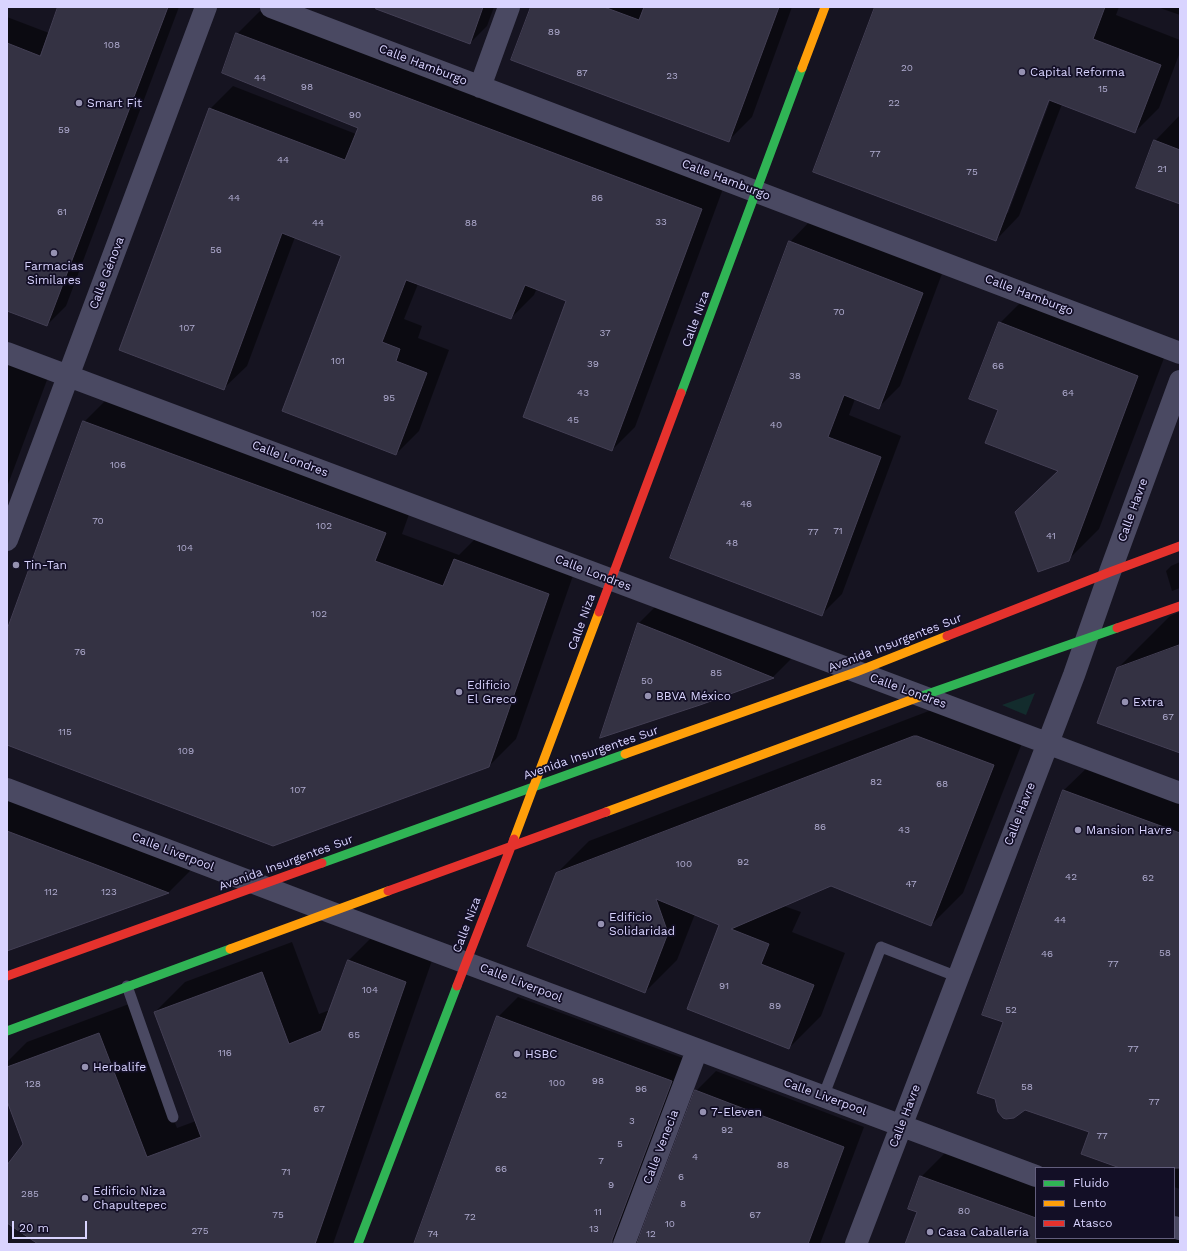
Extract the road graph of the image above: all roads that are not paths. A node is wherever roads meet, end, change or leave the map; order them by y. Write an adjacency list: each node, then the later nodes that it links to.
1 (206, 7): 9 (street, Calle Génova)
2 (272, 7): 5 (street, Calle Hamburgo)
3 (509, 7): 5 (street)
4 (824, 7): 6 (main road, Calle Niza)
5 (480, 87): 6 (street, Calle Hamburgo)
6 (756, 192): 8 (street, Calle Hamburgo); 14 (main road, Calle Niza)
7 (7, 352): 9 (street, Calle Londres)
8 (1180, 353)
9 (68, 376): 11 (street, Calle Génova); 14 (street, Calle Londres)
10 (1180, 381): 13 (street, Calle Havre)
11 (7, 540)
12 (1180, 546): 13 (main road, Avenida Insurgentes Sur)
13 (1110, 572): 16 (street, Calle Havre); 17 (main road, Avenida Insurgentes Sur)
14 (611, 580): 17 (street, Calle Londres); 20 (main road, Calle Niza)
15 (1180, 606): 16 (main road)
16 (1086, 639): 18 (main road); 19 (street, Calle Havre)
17 (856, 672): 18 (street, Calle Londres); 20 (main road, Avenida Insurgentes Sur)
18 (921, 696): 19 (street, Calle Londres); 23 (main road)
19 (1047, 744): 22 (street, Calle Londres); 28 (street, Calle Havre)
20 (534, 786): 23 (main road, Calle Niza); 24 (main road, Avenida Insurgentes Sur)
21 (7, 789): 24 (street, Calle Liverpool)
22 (1180, 793)
23 (510, 846): 25 (main road); 26 (main road, Calle Niza)
24 (262, 885): 25 (street, Calle Liverpool); 27 (main road, Avenida Insurgentes Sur)
25 (330, 912): 26 (street, Calle Liverpool); 29 (main road)
26 (465, 962): 31 (street, Calle Liverpool); 36 (main road, Calle Niza)
27 (7, 976)
28 (958, 977): 32 (lane); 34 (street, Calle Havre)
29 (128, 986): 30 (main road); 33 (lane)
30 (7, 1030)
31 (697, 1050): 32 (street, Calle Liverpool); 37 (street, Calle Venecia)
32 (824, 1097): 34 (street, Calle Liverpool)
33 (173, 1117)
34 (901, 1126): 35 (street, Calle Liverpool); 38 (street, Calle Havre)
35 (1035, 1176)
36 (358, 1244)
37 (624, 1244)
38 (856, 1244)

